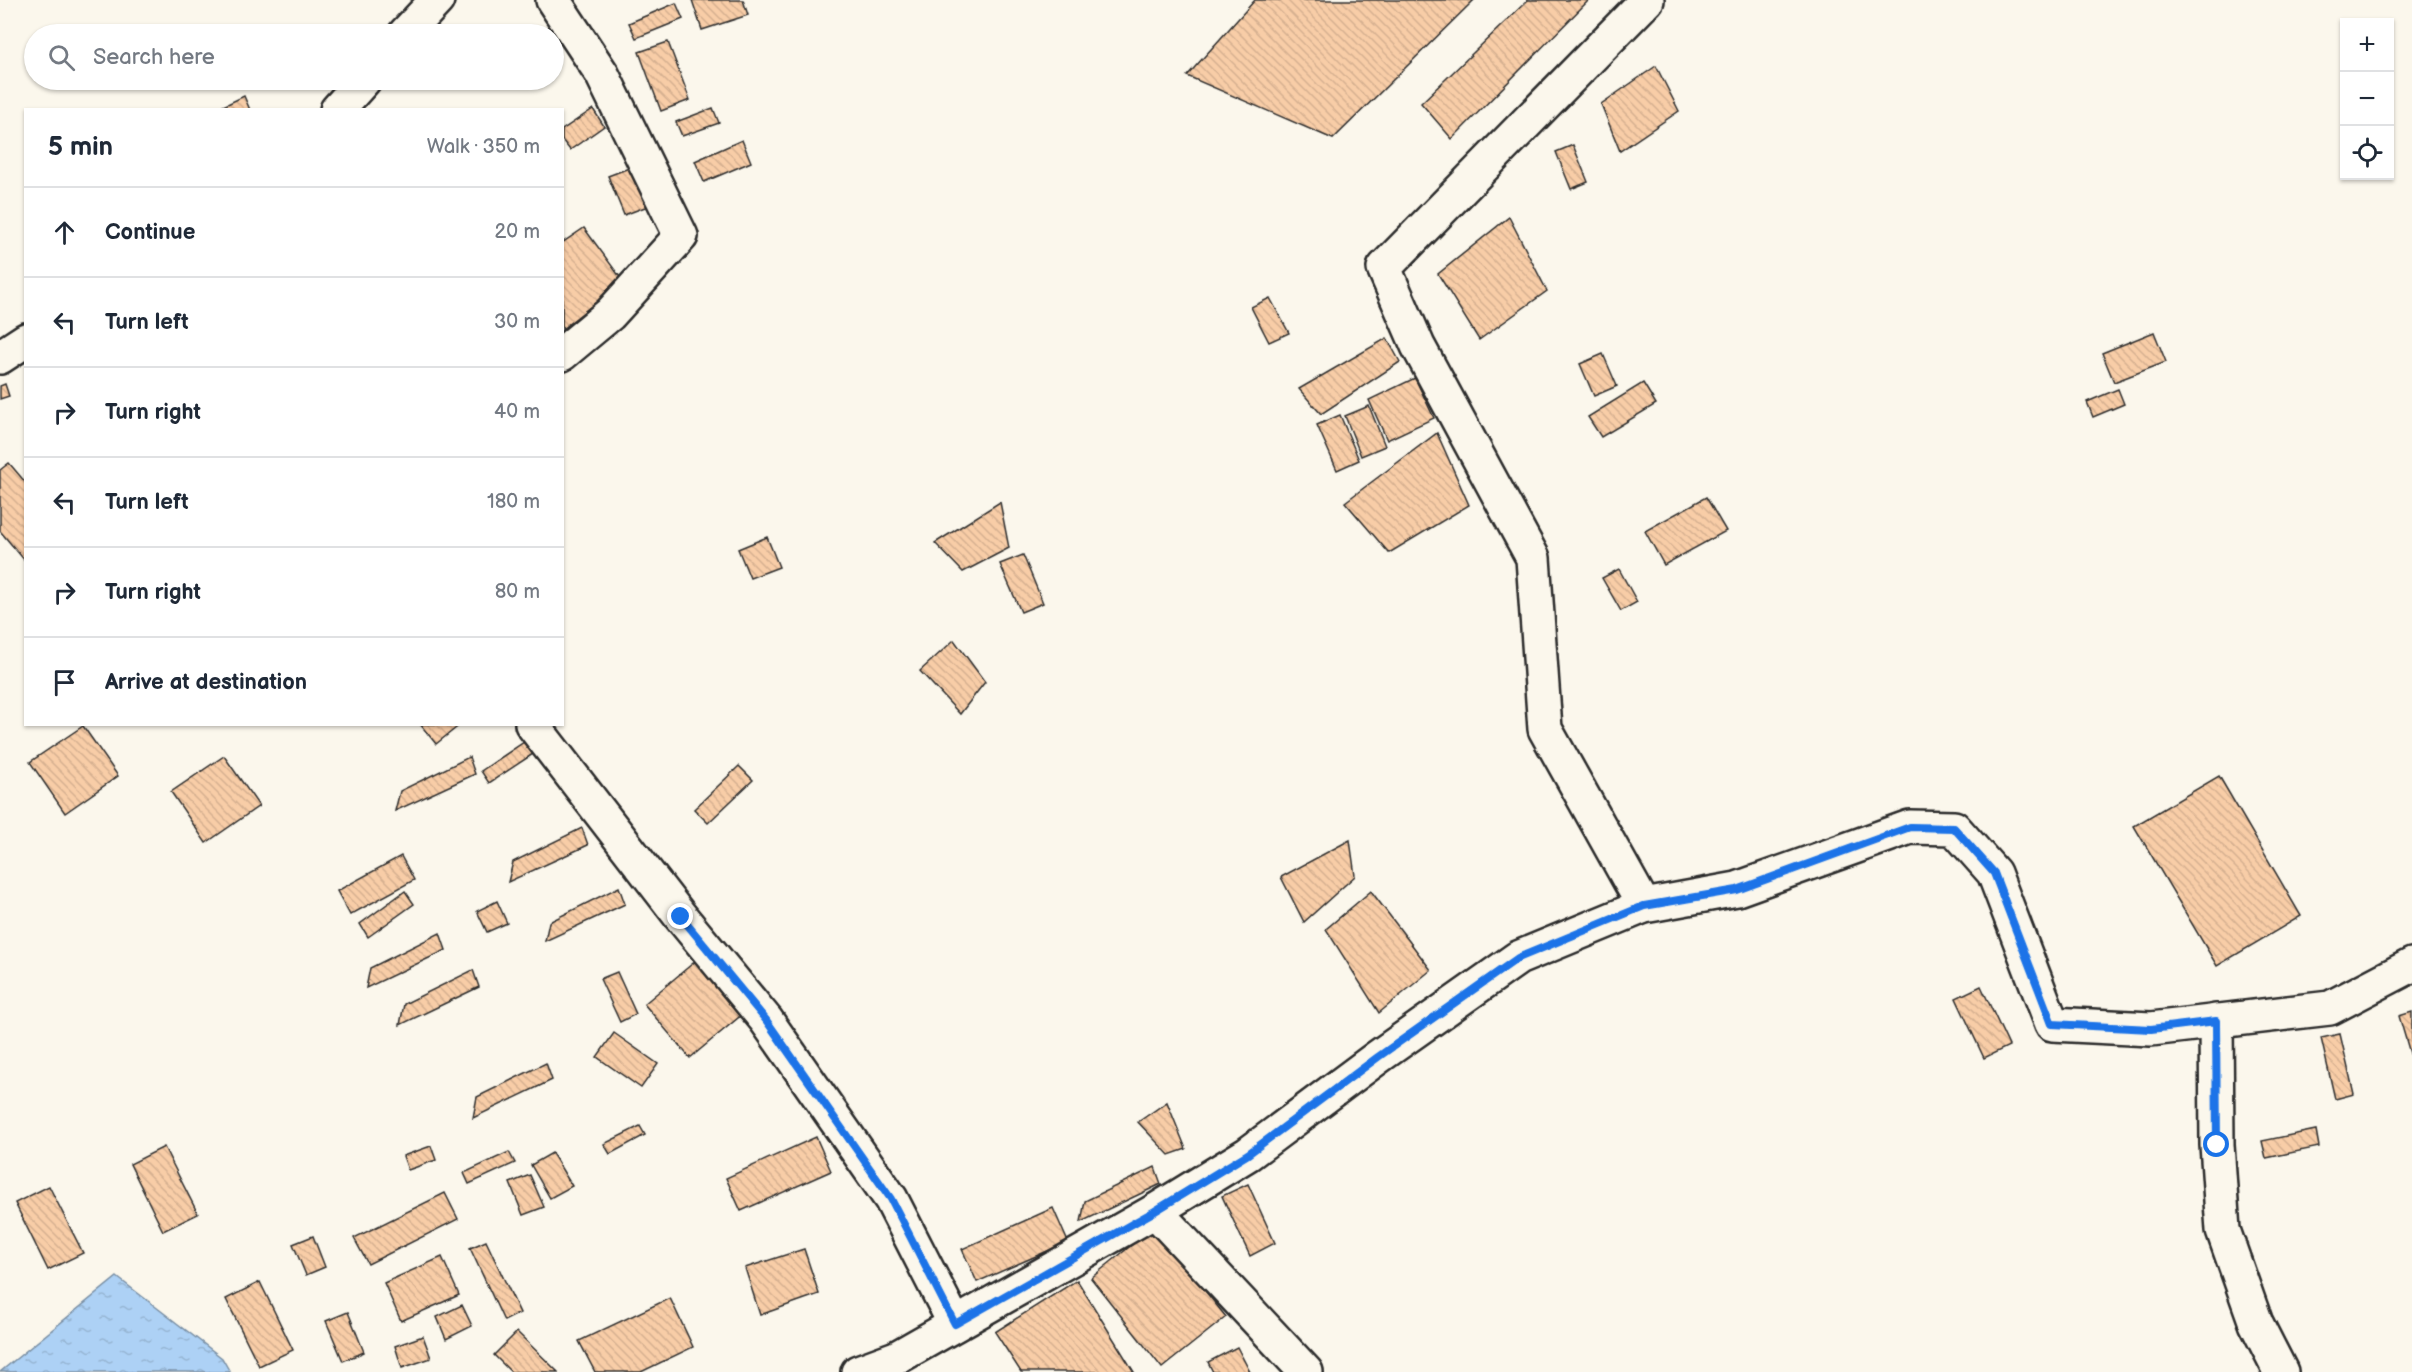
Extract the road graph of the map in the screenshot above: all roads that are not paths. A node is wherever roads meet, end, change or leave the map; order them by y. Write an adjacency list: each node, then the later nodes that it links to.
1 (437, 0): 4 (street)
2 (554, 0): 8 (street)
3 (1647, 0): 11 (street)
4 (414, 24)
5 (355, 90): 6 (street)
6 (339, 108)
7 (24, 341): 9 (street)
8 (564, 352)
9 (0, 357)
10 (534, 726): 15 (street)
11 (1644, 906): 13 (street); 14 (street)
12 (2412, 965): 13 (street)
13 (2216, 1021): 18 (street)
14 (1155, 1211): 15 (street); 17 (street)
15 (955, 1324): 16 (street)
16 (858, 1372)
17 (1306, 1372)
18 (2281, 1372)

